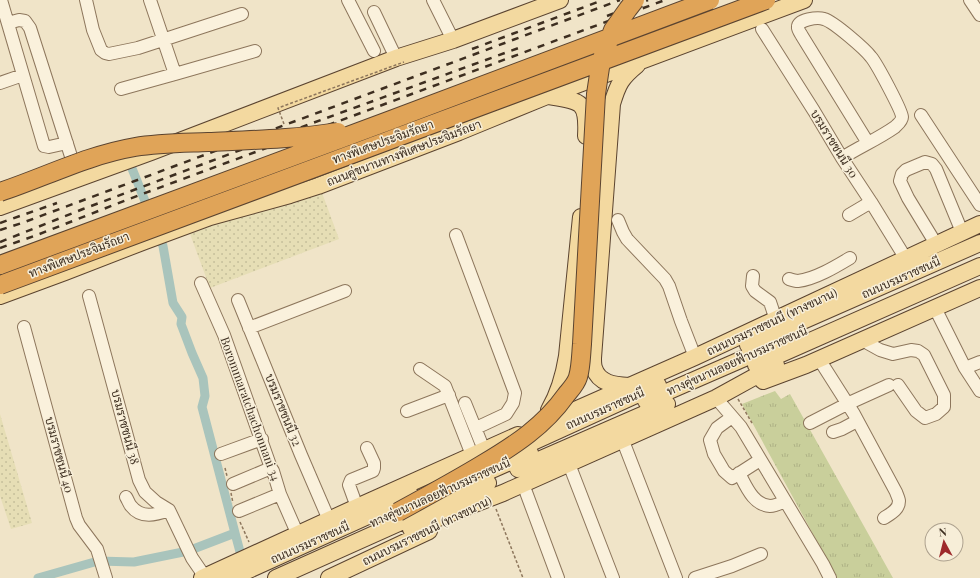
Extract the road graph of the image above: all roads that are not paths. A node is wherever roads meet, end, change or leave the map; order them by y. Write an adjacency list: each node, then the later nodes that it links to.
1 (1, 0): 15 (street)
2 (86, 0): 17 (street)
3 (150, 0): 17 (street)
4 (348, 0): 20 (street)
5 (433, 0): 18 (street)
6 (560, 0): 18 (main road)
7 (635, 0): 109 (highway, bridge)
8 (710, 0): 31 (highway, ทางพิเศษประจิมรัถยา, bridge)
9 (766, 0): 58 (highway, ทางพิเศษประจิมรัถยา, bridge)
10 (804, 0): 22 (main road, ถนนคู่ขนานทางพิเศษประจิมรัถยา)
11 (970, 0): 14 (street)
12 (374, 12): 21 (street)
13 (242, 14): 17 (street)
14 (980, 15)
15 (8, 22): 24 (street); 32 (street)
16 (762, 29): 34 (street, บรมราชชนนี 30)
17 (163, 39): 23 (street)
18 (453, 40): 21 (main road)
19 (254, 51): 23 (street)
20 (374, 51)
21 (396, 58): 35 (main road)
22 (643, 60): 27 (main road, ถนนคู่ขนานทางพิเศษประจิมรัถยา); 28 (main road)
23 (175, 74): 26 (street)
24 (23, 75): 25 (street); 32 (street)
25 (0, 83)
26 (122, 89)
27 (547, 96): 29 (main road); 62 (main road, ถนนคู่ขนานทางพิเศษประจิมรัถยา)
28 (614, 96): 29 (main road); 73 (main road)
29 (582, 108): 76 (main road)
30 (922, 115): 39 (street)
31 (391, 120): 37 (highway, bridge); 51 (highway, ทางพิเศษประจิมรัถยา, bridge)
32 (67, 142): 35 (street)
33 (868, 143): 33 (street); 34 (street)
34 (842, 158): 38 (street, บรมราชชนนี 30)
35 (78, 178): 37 (main road)
36 (0, 180): 37 (street)
37 (2, 201)
38 (871, 202): 40 (street); 49 (street, บรมราชชนนี 30)
39 (980, 205)
40 (849, 215)
41 (618, 220): 70 (street)
42 (980, 224): 43 (main road, ถนนบรมราชชนนี (ทางขนาน))
43 (962, 232): 47 (main road, ถนนบรมราชชนนี (ทางขนาน)); 47 (street)
44 (980, 232): 49 (main road)
45 (456, 235): 89 (street)
46 (980, 243): 81 (main road, ถนนบรมราชชนนี)
47 (936, 244): 49 (main road, ถนนบรมราชชนนี (ทางขนาน))
48 (980, 253): 109 (main road, ทางคู่ขนานลอยฟ้าบรมราชชนนี, bridge)
49 (911, 257): 61 (main road, ถนนบรมราชชนนี (ทางขนาน))
50 (850, 258): 53 (street)
51 (0, 265)
52 (980, 266): 117 (main road, ทางคู่ขนานลอยฟ้าบรมราชชนนี)
53 (827, 271): 56 (street); 61 (street)
54 (980, 272): 80 (main road)
55 (752, 276): 66 (street)
56 (789, 279)
57 (201, 283): 91 (street, Borommaratchachonnani 34)
58 (0, 285)
59 (980, 288): 65 (main road)
60 (345, 291): 68 (street)
61 (838, 291): 66 (main road, ถนนบรมราชชนนี (ทางขนาน))
62 (0, 296)
63 (90, 296): 107 (street, บรมราชชนนี 38)
64 (238, 300): 68 (street, บรมราชชนนี 32)
65 (935, 308): 69 (main road); 74 (street)
66 (776, 320): 70 (main road, ถนนบรมราชชนนี (ทางขนาน))
67 (24, 327): 115 (street, บรมราชชนนี 40)
68 (249, 328): 111 (street, บรมราชชนนี 32)
69 (862, 340): 71 (main road); 83 (street)
70 (695, 358): 77 (main road, ถนนบรมราชชนนี (ทางขนาน))
71 (819, 359): 80 (main road); 83 (street)
72 (980, 362): 74 (street)
73 (594, 368): 76 (main road); 77 (main road)
74 (965, 368): 78 (street)
75 (420, 369): 79 (street)
76 (564, 375): 88 (main road)
77 (633, 384): 81 (main road); 88 (main road, ถนนบรมราชชนนี)
78 (980, 391)
79 (449, 395): 84 (street); 94 (street)
80 (720, 397): 85 (street); 92 (main road)
81 (620, 402): 114 (main road, ถนนบรมราชชนนี)
82 (466, 403): 89 (street)
83 (847, 404): 86 (street); 87 (street)
84 (407, 411)
85 (732, 417): 96 (street); 99 (street)
86 (857, 421): 90 (street); 110 (street)
87 (810, 423)
88 (540, 425): 94 (main road, ถนนบรมราชชนนี)
89 (476, 428): 94 (street)
90 (833, 432)
91 (262, 439): 95 (street); 98 (street, Borommaratchachonnani 34)
92 (623, 440): 97 (main road); 122 (street)
93 (367, 448): 106 (street)
94 (478, 453): 106 (main road)
95 (221, 454)
96 (760, 460): 99 (street); 105 (street)
97 (569, 464): 101 (main road); 121 (street)
98 (271, 468): 100 (street); 102 (street, Borommaratchachonnani 34)
99 (739, 473): 105 (street)
100 (233, 484)
101 (523, 484): 104 (main road); 120 (street)
102 (280, 494): 108 (street); 112 (street, Borommaratchachonnani 34)
103 (126, 497): 107 (street)
104 (498, 497): 118 (main road); 119 (main road, ถนนบรมราชชนนี (ทางขนาน))
105 (785, 501): 124 (street)
106 (357, 507): 111 (main road)
107 (169, 510): 116 (street)
108 (239, 511)
109 (398, 512): 114 (main road, ทางคู่ขนานลอยฟ้าบรมราชชนนี)
110 (884, 518)
111 (329, 520): 112 (main road)
112 (298, 535): 114 (main road)
113 (761, 554): 123 (street)
114 (246, 568): 116 (main road)
115 (104, 574)
116 (203, 578)
117 (276, 578)
118 (299, 578)
119 (329, 578)
120 (558, 578)
121 (613, 578)
122 (676, 578)
123 (695, 578)
124 (830, 578)

